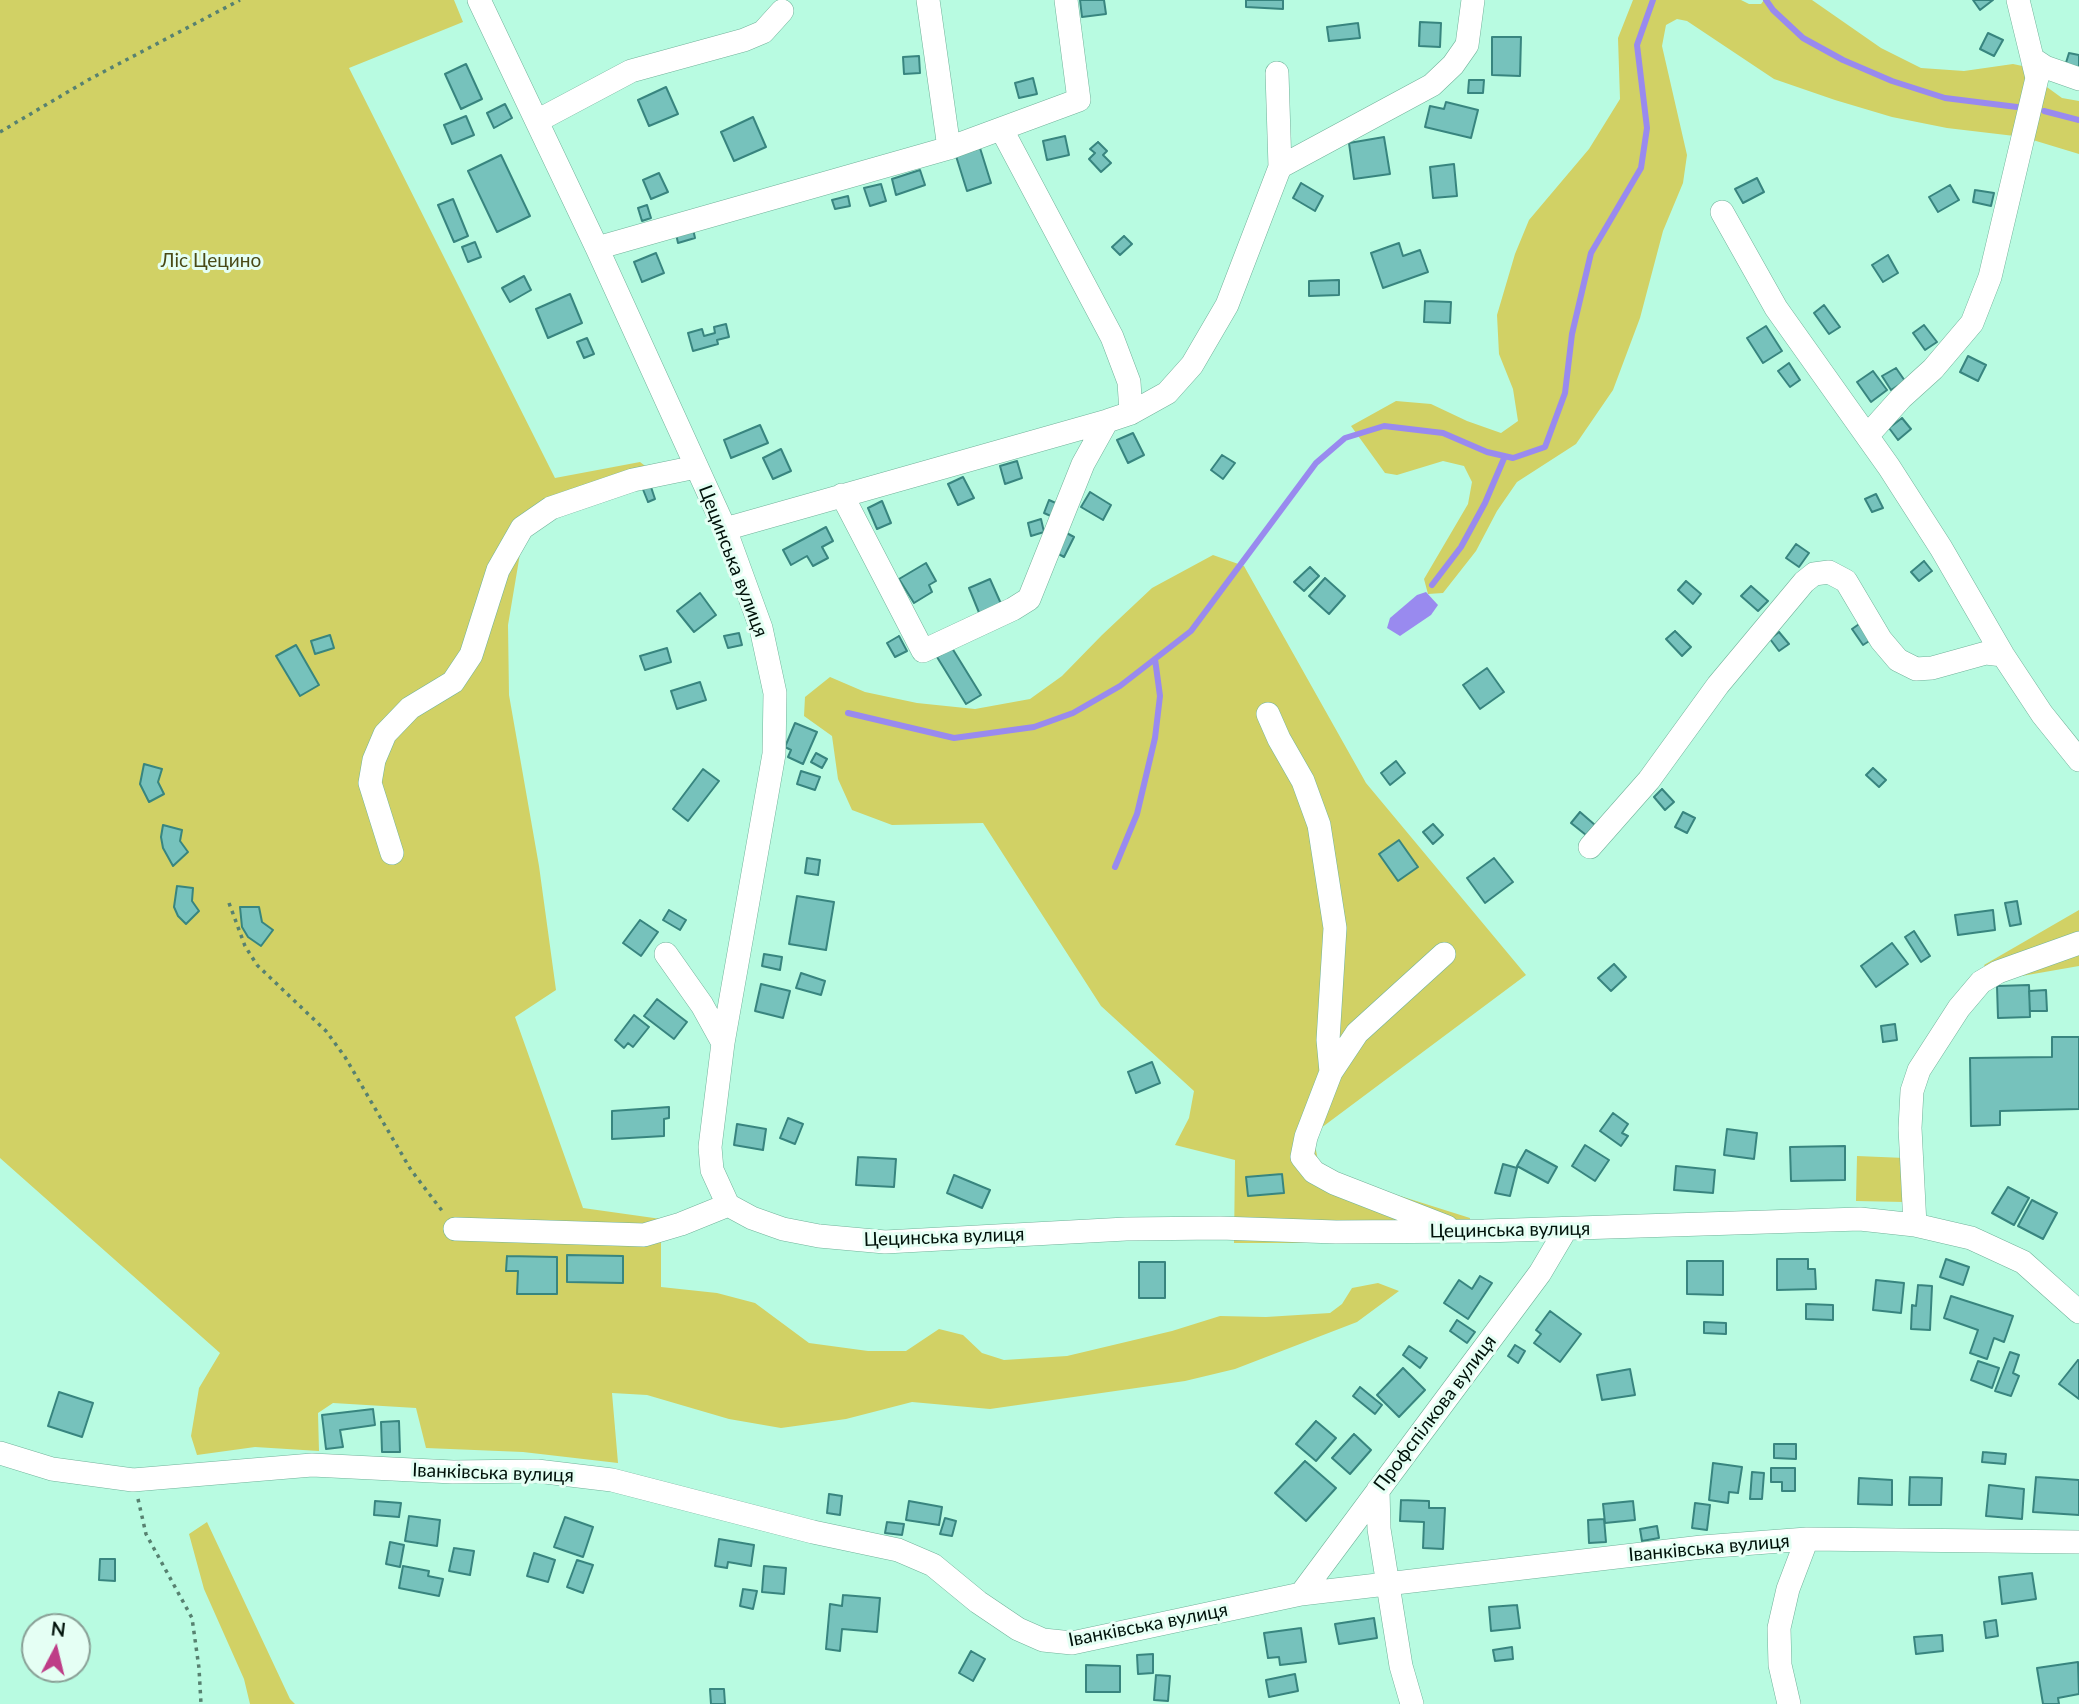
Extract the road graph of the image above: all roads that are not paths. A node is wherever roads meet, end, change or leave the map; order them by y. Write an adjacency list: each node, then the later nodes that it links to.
1 (479, 0): 10 (street, Цецинська вулиця)
2 (928, 0): 12 (street)
3 (1066, 0): 11 (street)
4 (1473, 0): 13 (street)
5 (2018, 0): 7 (street)
6 (782, 11): 10 (street)
7 (2033, 59): 9 (street); 18 (street)
8 (1277, 74): 13 (street)
9 (2079, 79)
10 (537, 121): 15 (street, Цецинська вулиця)
11 (1002, 130): 12 (street); 16 (street)
12 (949, 148): 15 (street)
13 (1280, 167): 16 (street)
14 (1722, 212): 18 (street)
15 (597, 248): 19 (street, Цецинська вулиця)
16 (1131, 413): 17 (street)
17 (1107, 421): 20 (street); 20 (street)
18 (1867, 436): 22 (street)
19 (696, 467): 21 (street, Цецинська вулиця); 26 (street)
20 (842, 495): 21 (street)
21 (725, 529): 30 (street, Цецинська вулиця)
22 (2003, 655): 24 (street); 25 (street)
23 (1268, 714): 31 (street)
24 (2079, 760)
25 (1590, 847)
26 (392, 853)
27 (2079, 943): 33 (street)
28 (666, 954): 30 (street)
29 (1444, 954): 31 (street)
30 (723, 1043): 32 (street, Цецинська вулиця)
31 (1331, 1072): 36 (street)
32 (728, 1205): 34 (street); 36 (street, Цецинська вулиця)
33 (1915, 1226): 35 (street, Цецинська вулиця); 37 (street, Цецинська вулиця)
34 (455, 1229)
35 (1566, 1229): 36 (street, Цецинська вулиця); 39 (street, Профспілкова вулиця)
36 (1456, 1231)
37 (2079, 1312)
38 (0, 1453): 43 (street, Іванківська вулиця)
39 (1378, 1490): 42 (street); 43 (street, Профспілкова вулиця)
40 (1807, 1539): 41 (street, Іванківська вулиця); 42 (street, Іванківська вулиця); 45 (street)
41 (2079, 1542)
42 (1390, 1584): 43 (street, Іванківська вулиця); 44 (street)
43 (1301, 1594)
44 (1412, 1704)
45 (1788, 1704)

